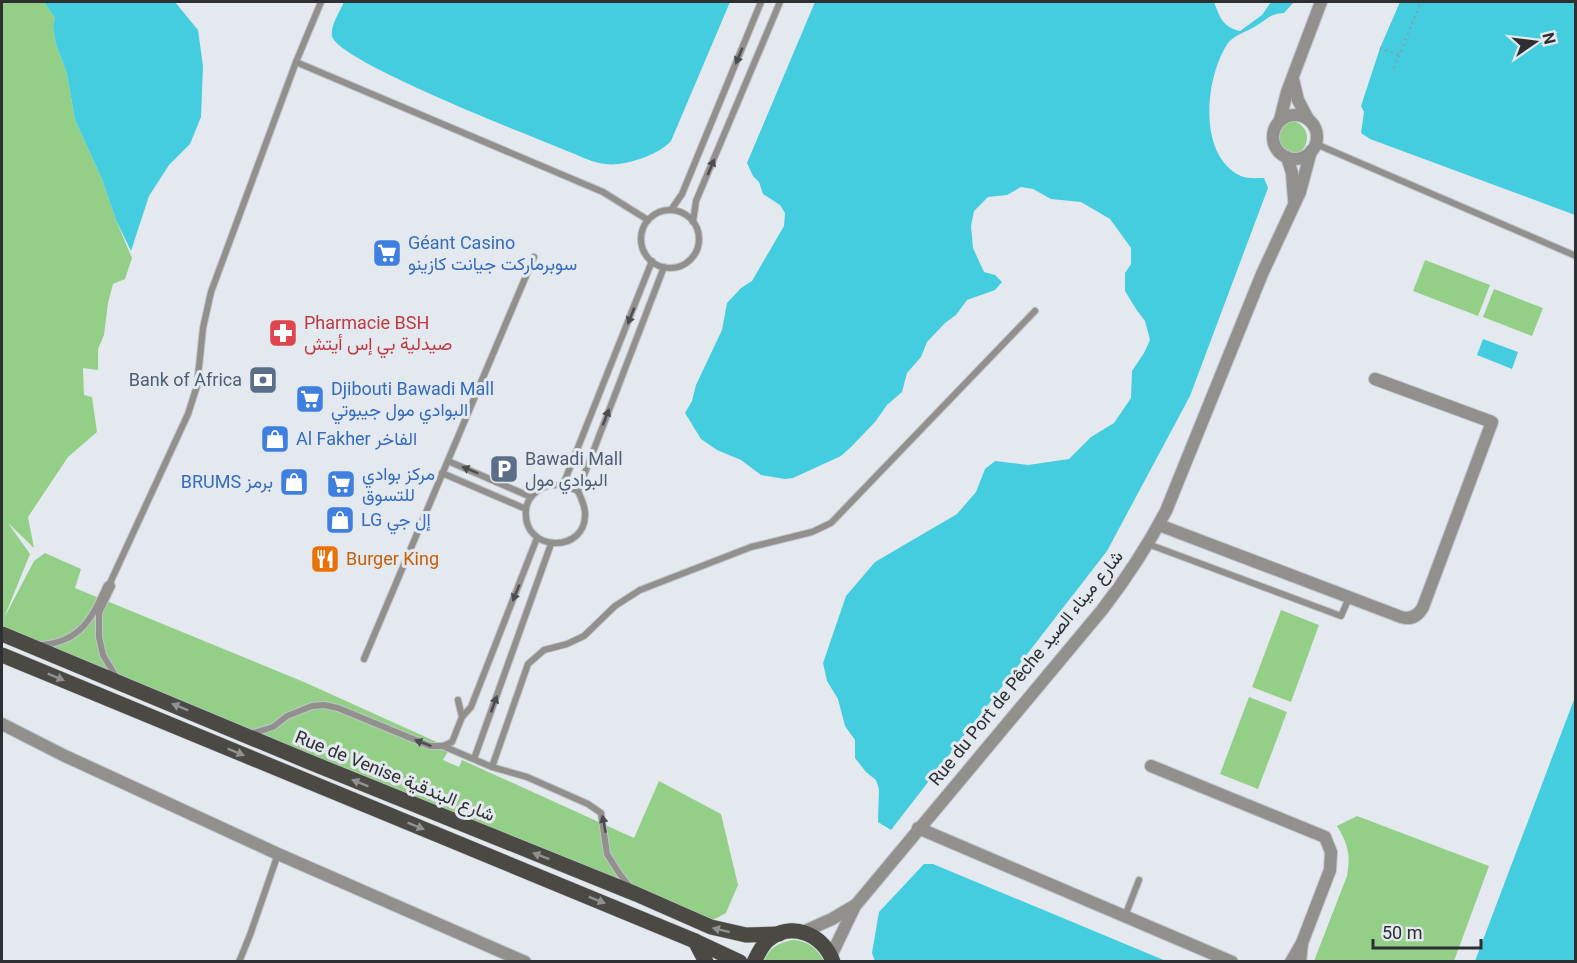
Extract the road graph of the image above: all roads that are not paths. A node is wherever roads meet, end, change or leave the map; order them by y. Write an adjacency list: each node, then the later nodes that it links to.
1 (321, 2): 5 (lane)
2 (761, 2): 12 (lane, one-way to 12)
3 (780, 2): 14 (lane, one-way to 3)
4 (1321, 2): 6 (street)
5 (296, 62): 13 (lane); 31 (lane)
6 (1293, 79): 7 (street); 8 (street)
7 (1308, 118): 8 (street); 9 (street)
8 (1280, 120): 10 (street)
9 (1314, 148): 10 (street); 11 (street, Rue du Port de Pêche شارع ميناء الصيد); 15 (lane)
10 (1287, 157): 11 (street, Rue du Port de Pêche شارع ميناء الصيد)
11 (1294, 205): 27 (street, Rue du Port de Pêche شارع ميناء الصيد)
12 (671, 210): 13 (lane); 14 (lane)
13 (648, 220): 17 (lane)
14 (693, 222): 18 (lane)
15 (1575, 256)
16 (534, 257): 21 (lane)
17 (652, 261): 18 (lane); 23 (lane, one-way to 23)
18 (664, 267): 24 (lane, one-way to 18)
19 (1035, 310): 45 (lane)
20 (1375, 379): 32 (street)
21 (448, 461): 22 (lane); 25 (lane, one-way to 21)
22 (442, 473): 26 (lane); 36 (lane)
23 (563, 485): 24 (lane); 25 (lane)
24 (578, 491): 29 (lane)
25 (531, 497): 26 (lane)
26 (526, 509): 28 (lane)
27 (1159, 525): 30 (street, Rue du Port de Pêche شارع ميناء الصيد); 32 (street)
28 (537, 538): 29 (lane); 39 (lane, one-way to 39)
29 (551, 544): 43 (lane, one-way to 29)
30 (1148, 544): 32 (lane); 46 (street, Rue du Port de Pêche شارع ميناء الصيد)
31 (110, 583): 34 (lane); 37 (lane)
32 (1349, 597)
33 (2, 634): 34 (main road, Rue de Venise شارع البندقية)
34 (22, 643): 37 (main road, Rue de Venise شارع البندقية)
35 (2, 655): 54 (main road, Rue de Venise شارع البندقية, one-way to 54)
36 (364, 659)
37 (120, 682): 41 (main road, Rue de Venise شارع البندقية, one-way to 37)
38 (458, 700): 39 (lane)
39 (462, 717): 42 (lane)
40 (2, 724): 47 (street)
41 (247, 735): 42 (lane, one-way to 41); 49 (main road, Rue de Venise شارع البندقية, one-way to 41)
42 (443, 746): 43 (lane)
43 (474, 759): 45 (lane)
44 (1151, 766): 55 (street)
45 (492, 767): 49 (lane, one-way to 45)
46 (918, 828): 50 (street, Rue du Port de Pêche شارع ميناء الصيد); 51 (street)
47 (278, 854): 57 (lane); 58 (street)
48 (1139, 880): 51 (lane)
49 (636, 894): 53 (main road, Rue de Venise شارع البندقية, one-way to 49)
50 (855, 906): 52 (street, Rue du Port de Pêche شارع ميناء الصيد); 56 (street, Rue du Port de Pêche شارع ميناء الصيد)
51 (1125, 916): 62 (street)
52 (803, 932): 53 (main road, Rue de Venise شارع البندقية); 56 (main road)
53 (779, 934): 61 (main road)
54 (695, 941): 59 (main road); 60 (main road, Rue de Venise شارع البندقية)
55 (1302, 943): 63 (street); 64 (street)
56 (832, 959)
57 (239, 962)
58 (525, 962)
59 (706, 962)
60 (740, 962)
61 (754, 962)
62 (1232, 962)
63 (1292, 962)
64 (1300, 962)

